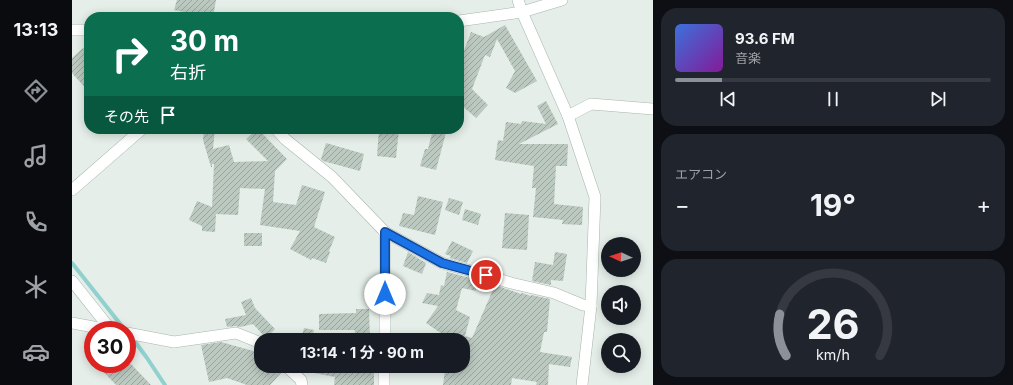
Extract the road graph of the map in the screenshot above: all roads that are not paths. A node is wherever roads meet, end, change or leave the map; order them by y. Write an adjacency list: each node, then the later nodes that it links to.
1 (518, 0): 3 (street)
2 (562, 0): 3 (street)
3 (522, 12): 4 (street); 8 (street)
4 (464, 20)
5 (72, 30): 6 (street)
6 (84, 30)
7 (653, 109): 8 (street)
8 (568, 116): 14 (street)
9 (136, 134): 11 (street)
10 (280, 134): 12 (street)
11 (72, 190)
12 (385, 232): 14 (street); 18 (street)
13 (72, 280): 15 (street)
14 (591, 306): 25 (street)
15 (103, 321)
16 (72, 323): 17 (street)
17 (84, 325)
18 (384, 333)
19 (136, 335): 20 (street)
20 (254, 340)
21 (294, 373): 23 (street)
22 (384, 373): 24 (street)
23 (302, 385)
24 (384, 385)
25 (582, 385)

